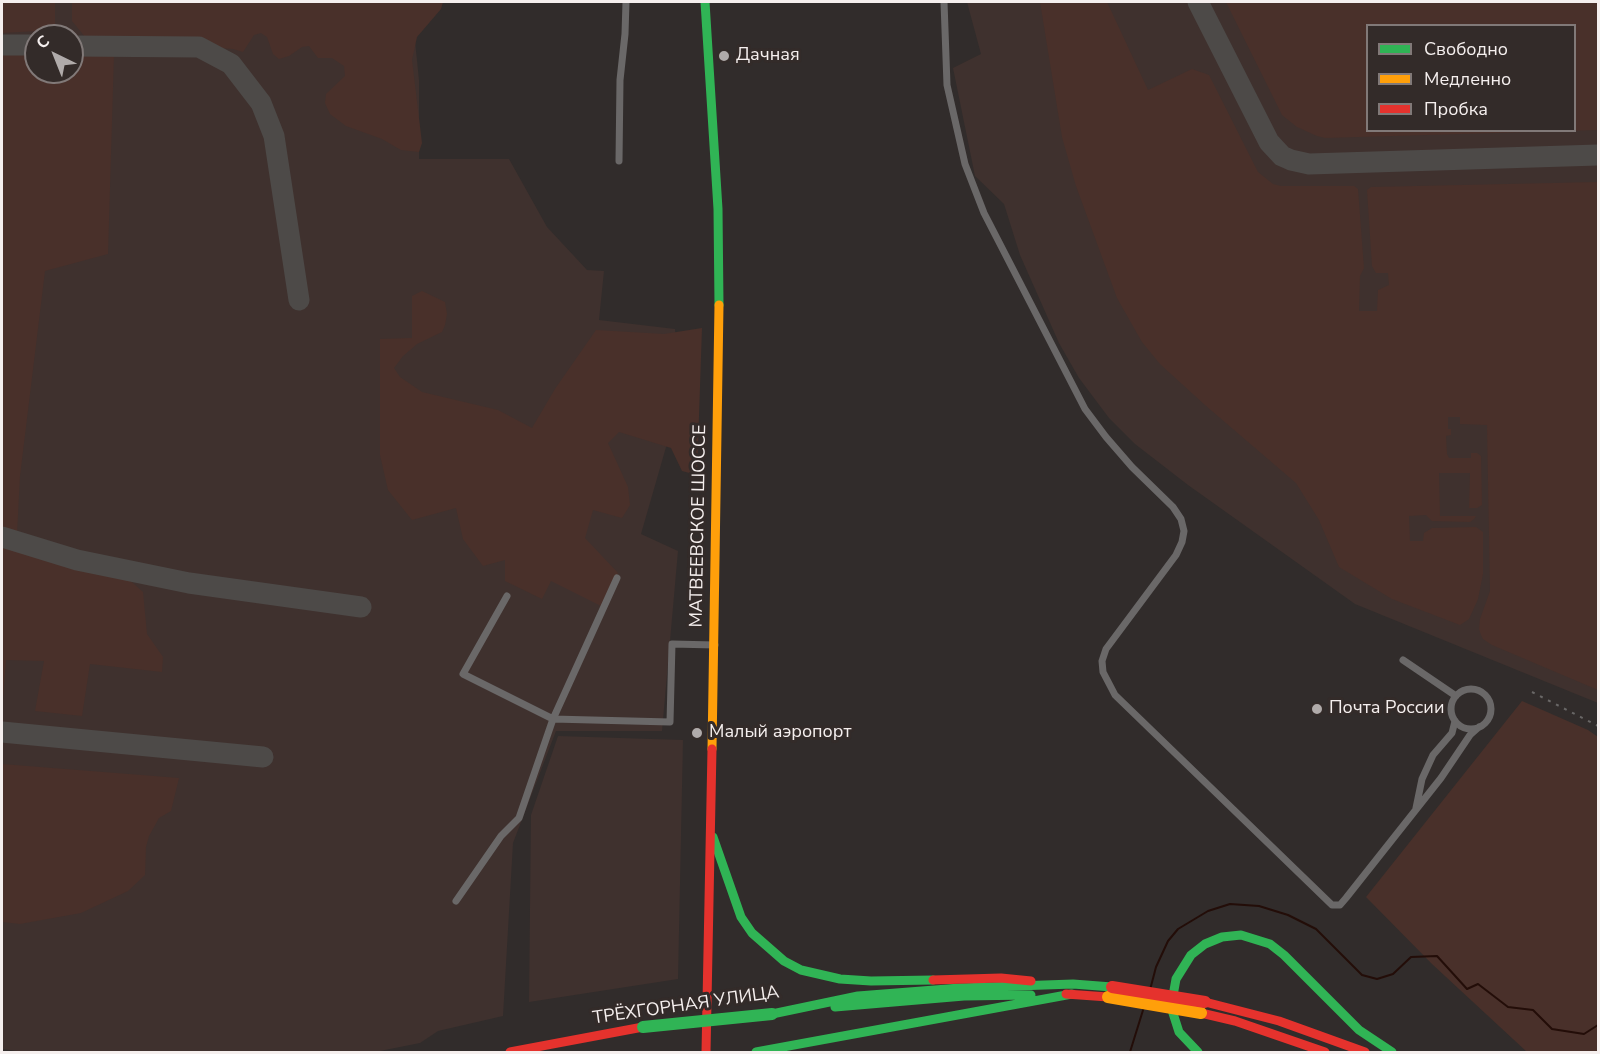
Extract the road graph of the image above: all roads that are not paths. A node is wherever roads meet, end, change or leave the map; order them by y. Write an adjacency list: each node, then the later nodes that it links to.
1 (626, 2): 4 (street)
2 (705, 2): 7 (main road, МАТВЕЕВСКОЕ ШОССЕ)
3 (944, 2): 13 (street)
4 (619, 162)
5 (617, 578): 10 (street)
6 (507, 596): 10 (street)
7 (714, 645): 10 (street); 14 (main road, МАТВЕЕВСКОЕ ШОССЕ)
8 (1402, 660): 9 (street)
9 (1456, 696): 11 (street); 12 (street)
10 (553, 719): 15 (street)
11 (1455, 721): 12 (street); 13 (street)
12 (1479, 727): 13 (street)
13 (1414, 813)
14 (710, 829): 16 (main road); 19 (main road, МАТВЕЕВСКОЕ ШОССЕ)
15 (456, 900)
16 (1072, 989): 17 (main road, bridge); 18 (main road, ТРЁХГОРНАЯ УЛИЦА, bridge); 20 (main road)
17 (1203, 1008): 22 (main road); 23 (main road)
18 (510, 1053)
19 (706, 1053)
20 (756, 1053)
21 (1198, 1053): 24 (main road)
22 (1325, 1053)
23 (1365, 1053)
24 (1392, 1053)

